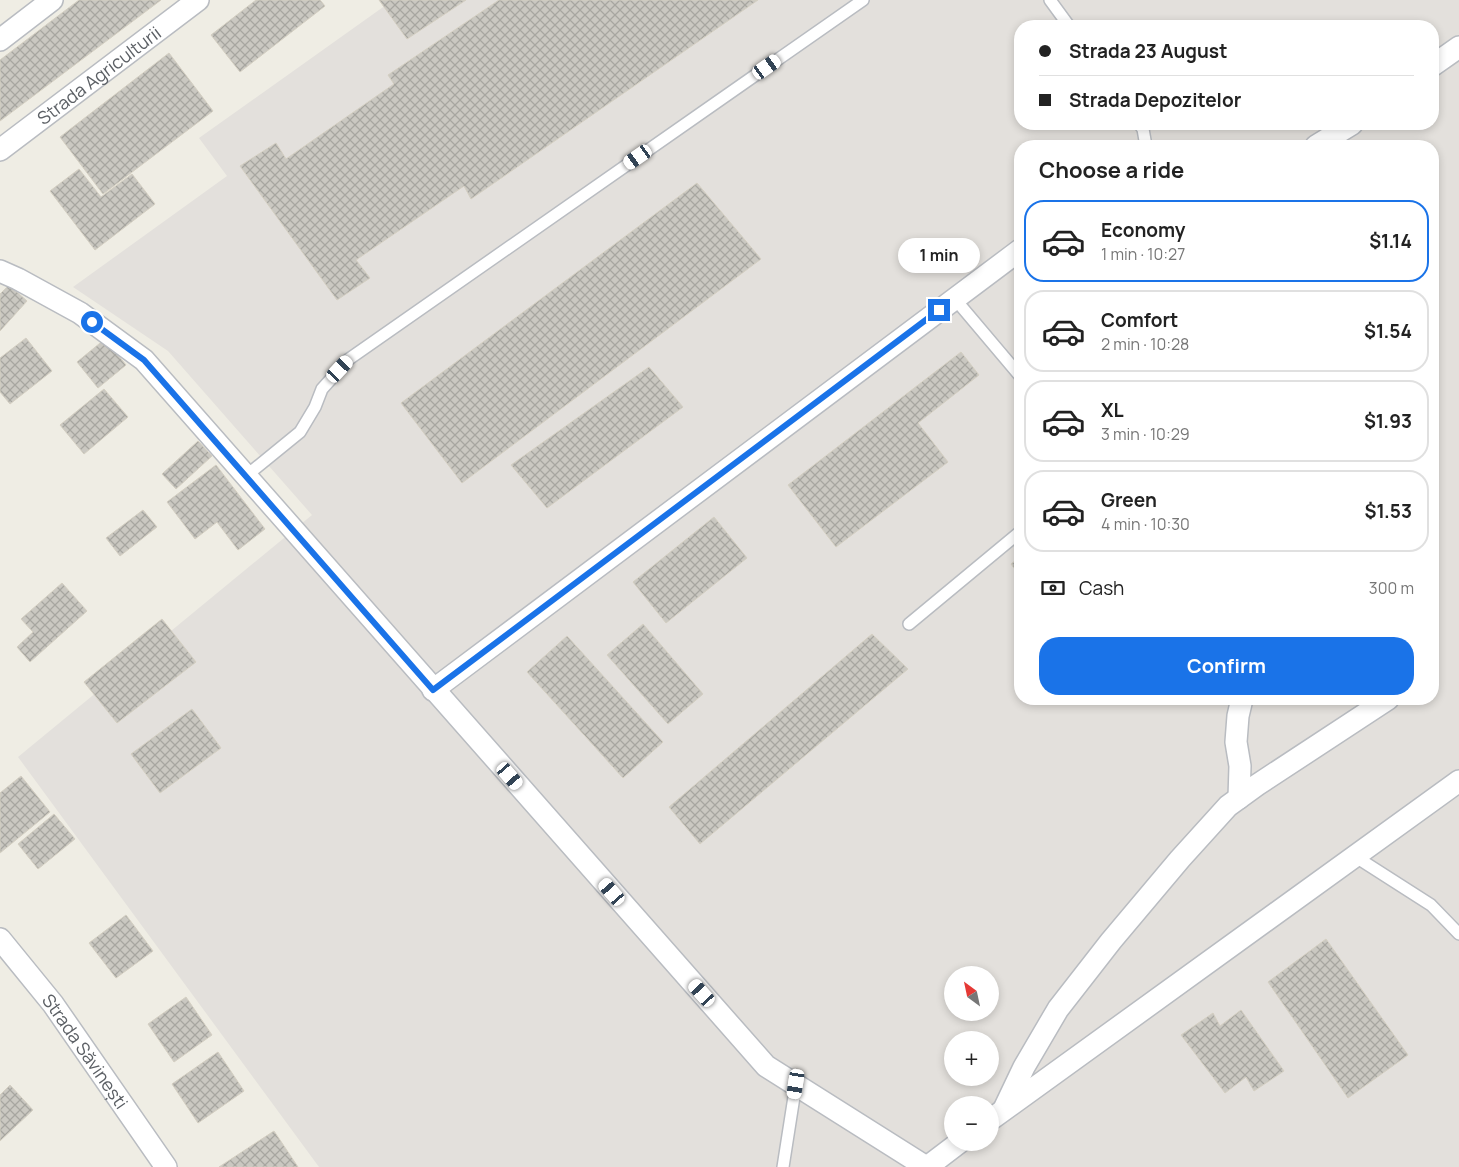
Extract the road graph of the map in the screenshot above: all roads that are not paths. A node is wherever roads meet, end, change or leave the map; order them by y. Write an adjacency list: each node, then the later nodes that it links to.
1 (52, 0): 6 (street)
2 (198, 0): 11 (street, Strada Agriculturii)
3 (864, 0): 16 (lane)
4 (1050, 0): 5 (lane)
5 (1065, 20)
6 (0, 40)
7 (1459, 47): 8 (street)
8 (1439, 61)
9 (1342, 130): 10 (street)
10 (1326, 140)
11 (0, 150)
12 (1014, 255): 14 (street)
13 (0, 271): 16 (street)
14 (955, 299): 15 (lane); 19 (street)
15 (1014, 369)
16 (246, 476): 19 (street)
17 (1014, 537): 18 (lane)
18 (908, 624)
19 (433, 690): 27 (street)
20 (1241, 705): 23 (street)
21 (1379, 705): 23 (street)
22 (1459, 781): 24 (street)
23 (1240, 798): 28 (street)
24 (1356, 857): 25 (lane); 29 (street)
25 (1459, 934)
26 (0, 939): 31 (street, Strada Săvinești)
27 (796, 1084): 32 (lane); 33 (street)
28 (999, 1111)
29 (999, 1114)
30 (948, 1151): 33 (street)
31 (166, 1167)
32 (783, 1167)
33 (926, 1167)

